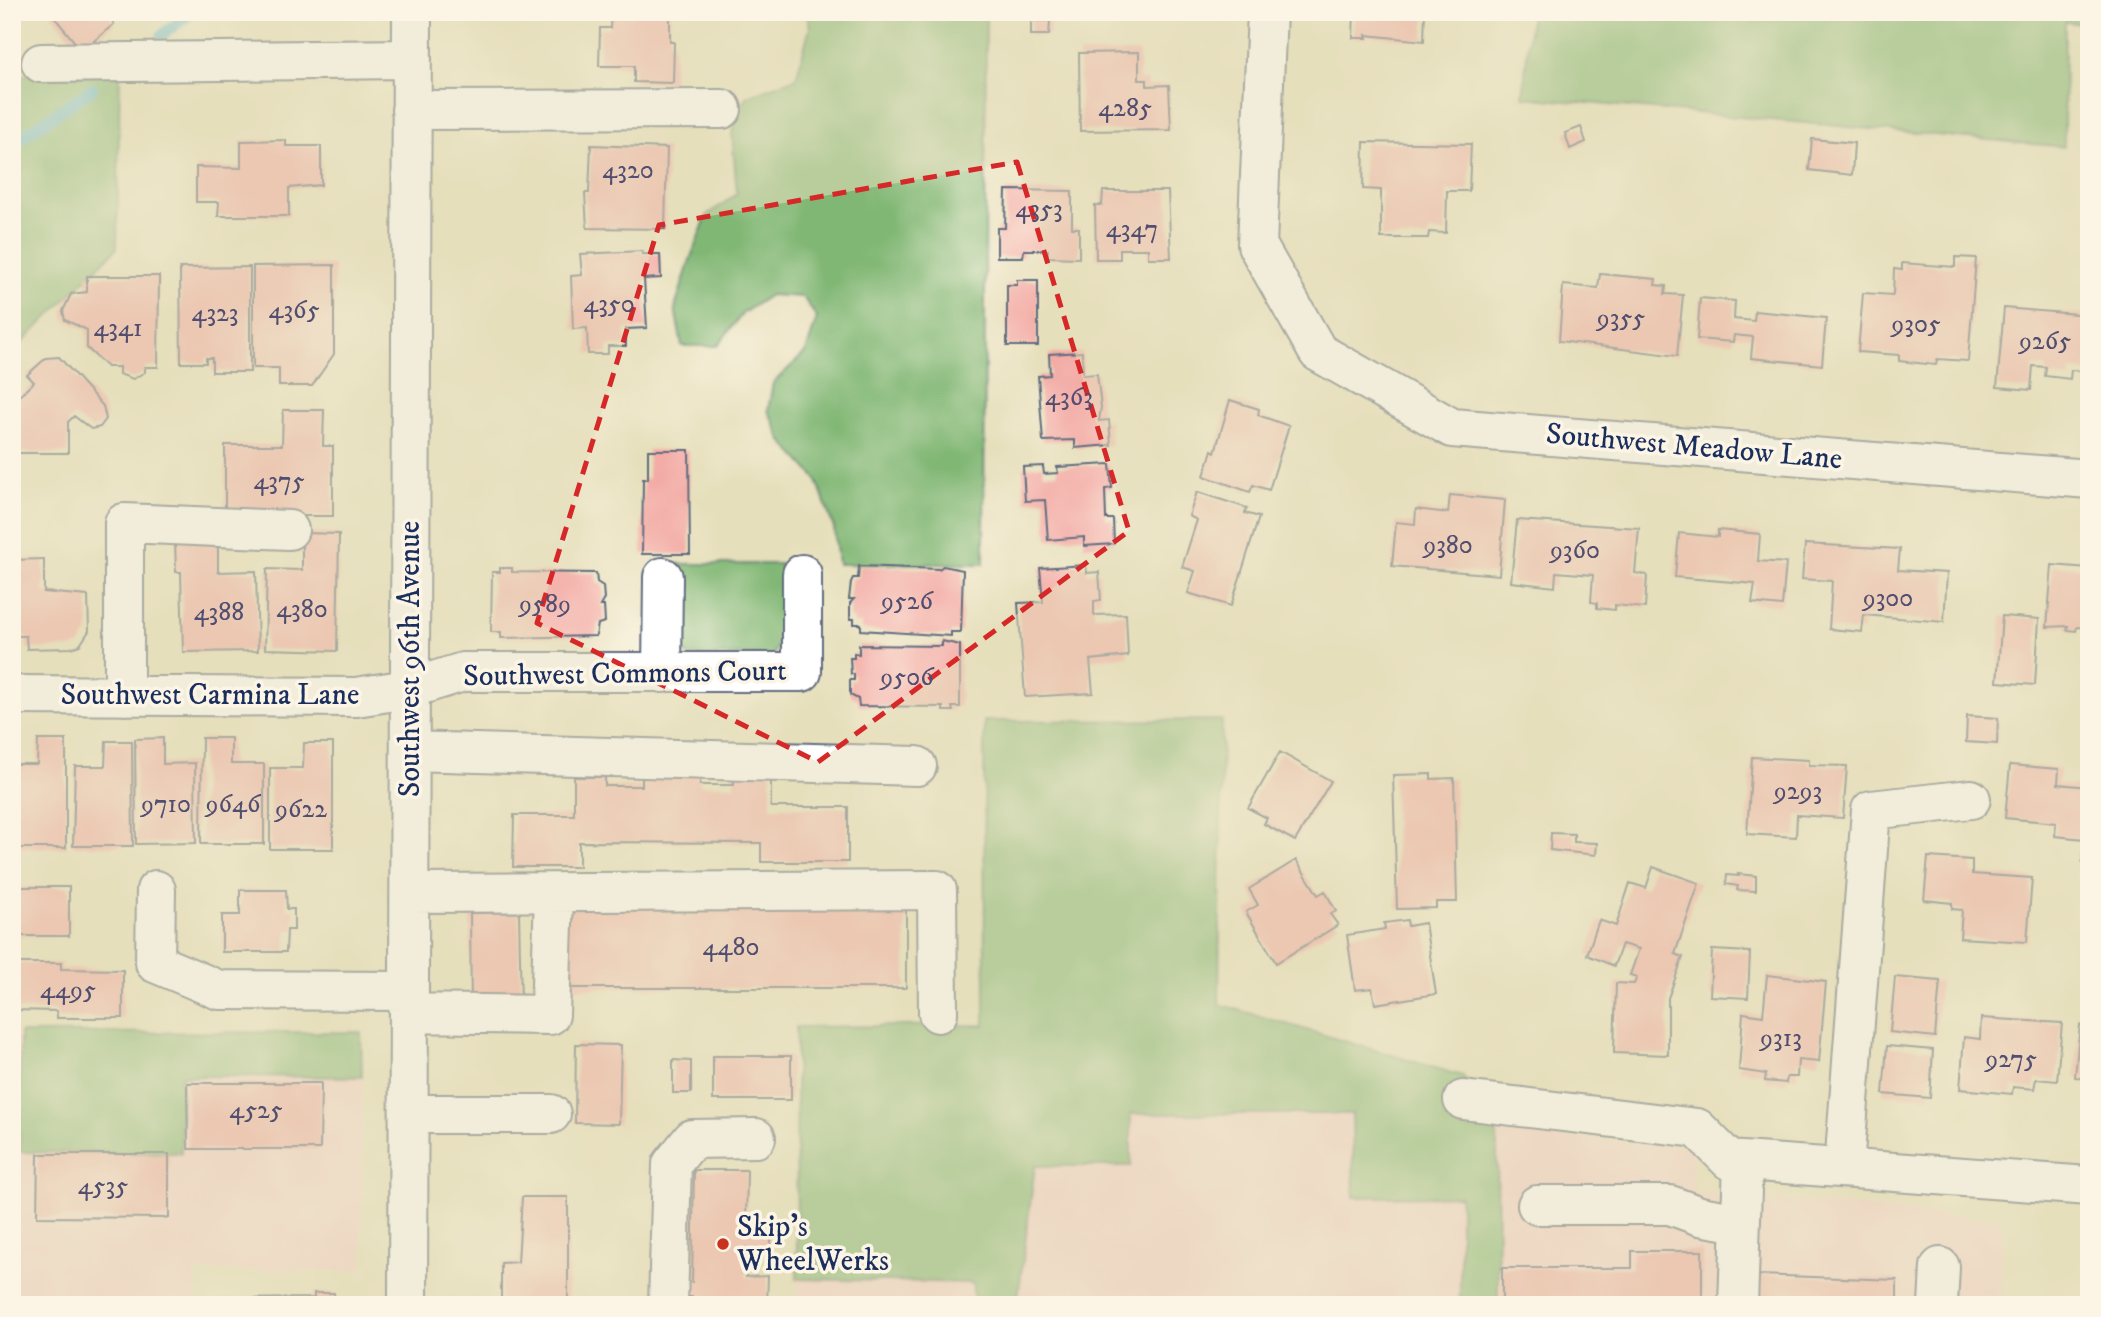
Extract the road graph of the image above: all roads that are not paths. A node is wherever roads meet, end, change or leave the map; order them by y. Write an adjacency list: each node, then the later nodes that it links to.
1 (412, 12): 3 (street, Southwest 96th Avenue)
2 (1267, 12): 7 (street, Southwest Meadow Lane)
3 (412, 59): 4 (street); 6 (street, Southwest 96th Avenue)
4 (41, 63)
5 (722, 109): 6 (street)
6 (411, 110): 12 (street, Southwest 96th Avenue)
7 (2089, 479)
8 (289, 530): 14 (street)
9 (802, 574): 11 (street, Southwest Commons Court)
10 (663, 577): 11 (street)
11 (662, 673): 12 (street, Southwest Commons Court)
12 (408, 689): 14 (street, Southwest Carmina Lane); 15 (street, Southwest 96th Avenue)
13 (12, 695): 14 (street, Southwest Carmina Lane)
14 (124, 696)
15 (410, 751): 16 (street); 19 (street, Southwest 96th Avenue)
16 (917, 766)
17 (1971, 799): 28 (street)
18 (156, 890): 21 (street)
19 (410, 893): 20 (street); 21 (street, Southwest 96th Avenue)
20 (554, 893): 21 (street); 22 (street)
21 (409, 1002): 24 (street, Southwest 96th Avenue)
22 (939, 1013)
23 (1463, 1100): 27 (street)
24 (409, 1114): 25 (street); 33 (street, Southwest 96th Avenue)
25 (551, 1114)
26 (756, 1138): 34 (street)
27 (1742, 1161): 28 (street); 31 (street)
28 (1844, 1168): 29 (street)
29 (2089, 1186)
30 (1537, 1205): 31 (street)
31 (1740, 1223): 35 (street)
32 (1940, 1267): 36 (street)
33 (408, 1305)
34 (668, 1305)
35 (1738, 1305)
36 (1938, 1305)

